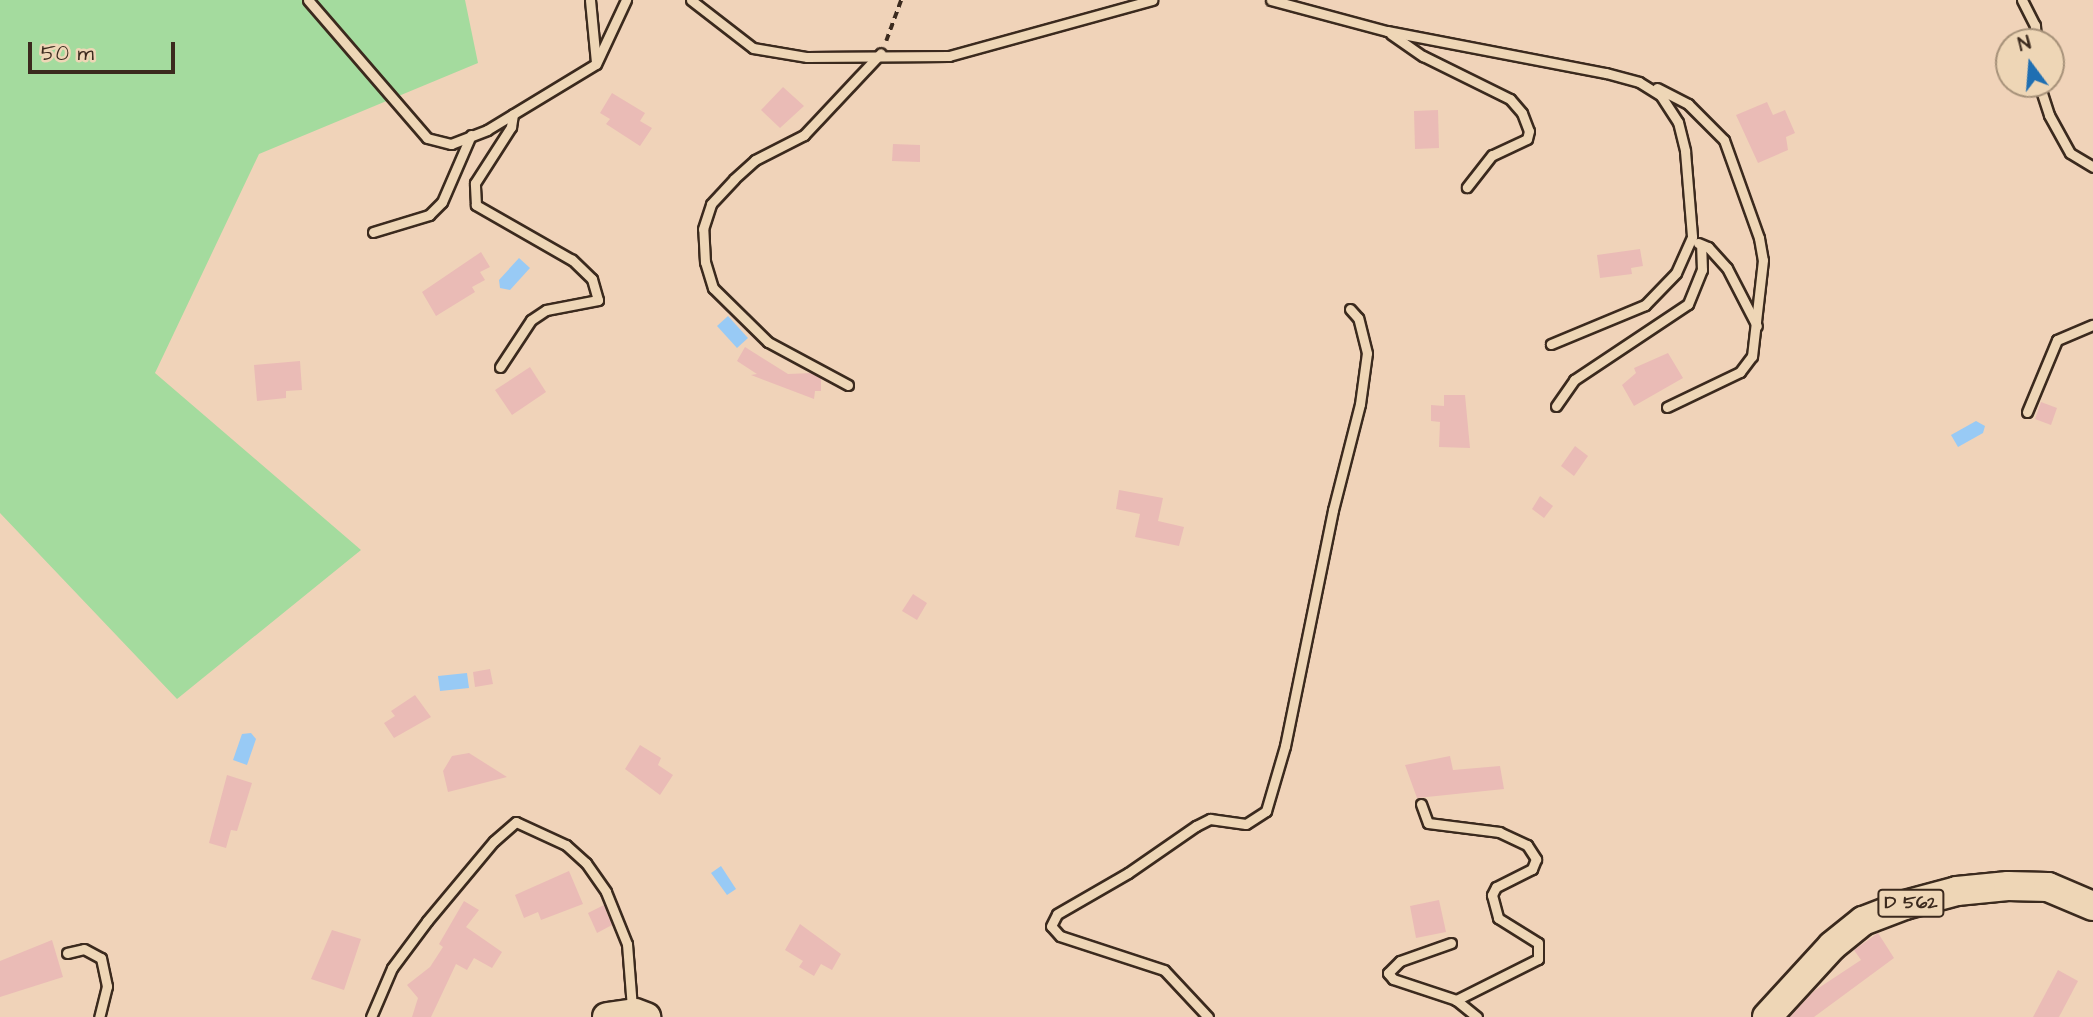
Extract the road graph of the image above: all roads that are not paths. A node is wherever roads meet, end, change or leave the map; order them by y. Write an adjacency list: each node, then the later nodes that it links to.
1 (308, 0): 15 (lane)
2 (590, 0): 11 (lane)
3 (626, 0): 11 (lane)
4 (691, 0): 10 (lane)
5 (1152, 0): 10 (lane)
6 (1271, 0): 9 (lane)
7 (2022, 0): 8 (lane)
8 (2035, 28)
9 (1387, 31): 12 (lane); 17 (lane)
10 (881, 53): 26 (lane)
11 (596, 64): 14 (lane)
12 (1639, 82): 19 (lane); 23 (lane)
13 (2044, 98): 16 (lane)
14 (513, 114): 15 (lane); 25 (lane)
15 (471, 135): 18 (lane)
16 (2093, 167)
17 (1467, 187)
18 (373, 232)
19 (1692, 237): 20 (lane); 24 (lane)
20 (1701, 246): 23 (lane); 27 (lane)
21 (1350, 309): 38 (lane)
22 (2093, 325): 29 (lane)
23 (1758, 328): 28 (lane)
24 (1551, 344)
25 (500, 367)
26 (848, 385)
27 (1556, 406)
28 (1667, 407)
29 (2027, 412)
30 (1421, 804): 34 (lane)
31 (2093, 906): 40 (main road, D 562)
32 (1451, 943): 34 (lane)
33 (68, 953): 36 (lane)
34 (1456, 1000): 39 (lane)
35 (628, 1016): 37 (lane)
36 (99, 1017)
37 (371, 1017)
38 (1208, 1017)
39 (1477, 1017)
40 (1768, 1017)

